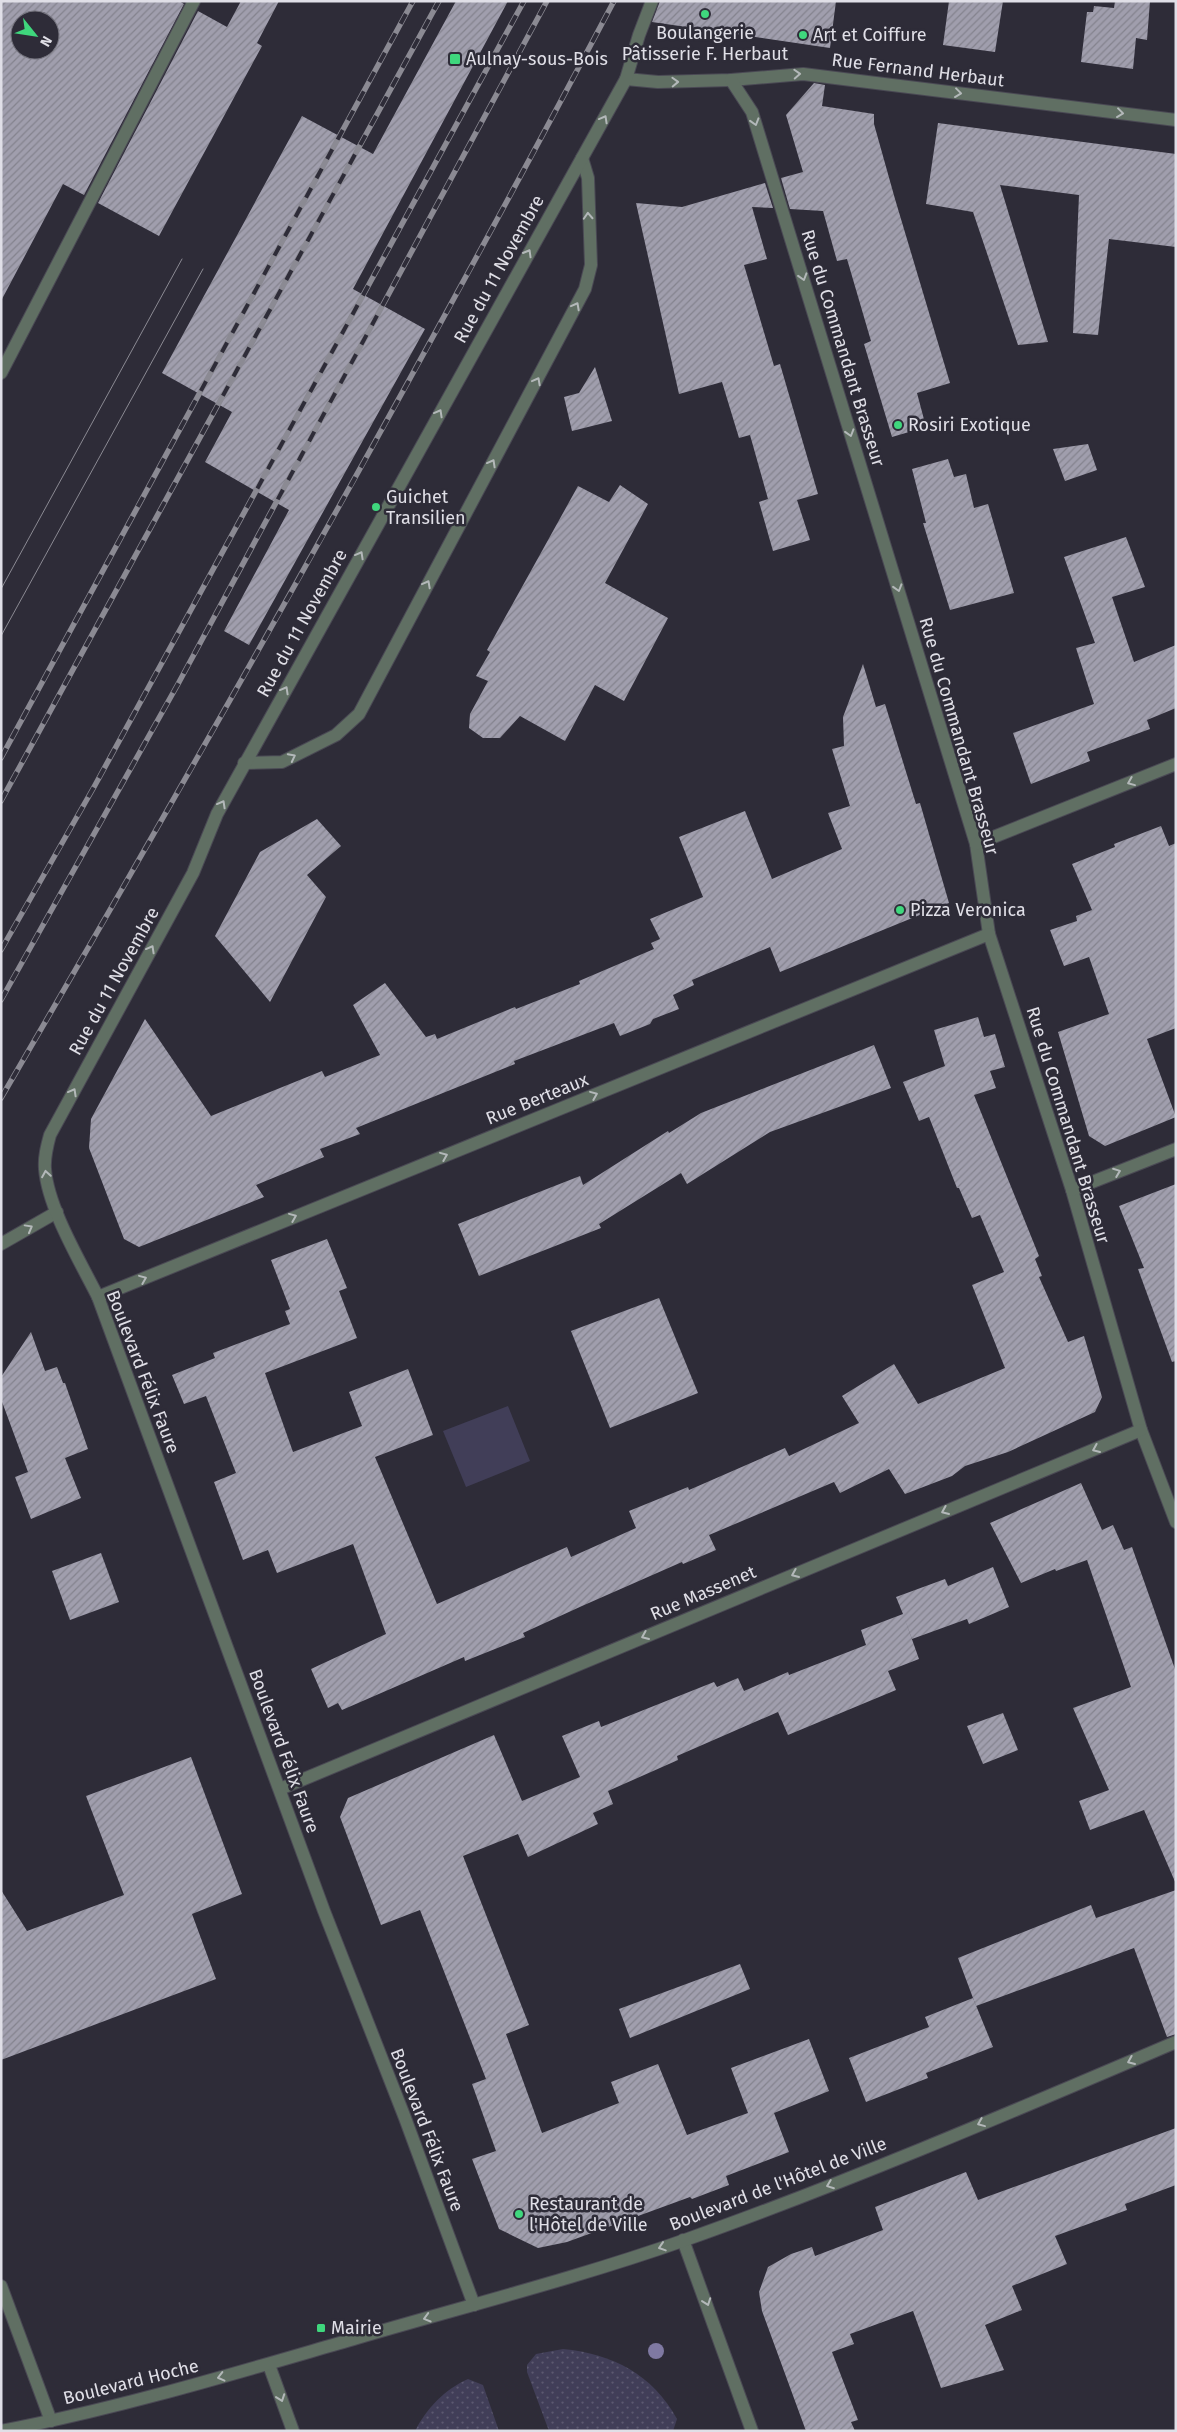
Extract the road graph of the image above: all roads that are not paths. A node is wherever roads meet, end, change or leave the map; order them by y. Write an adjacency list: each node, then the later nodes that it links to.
1 (194, 1): 7 (street)
2 (652, 1): 3 (street, Rue du 11 Novembre)
3 (626, 79): 4 (street, Rue Fernand Herbaut, one-way to 4); 6 (street, Rue du 11 Novembre, one-way to 3)
4 (731, 80): 5 (street, Rue Fernand Herbaut, one-way to 5); 10 (street, Rue du Commandant Brasseur, one-way to 10)
5 (1176, 120)
6 (582, 158): 8 (street, Rue du 11 Novembre, one-way to 6); 8 (street, one-way to 6)
7 (1, 373)
8 (244, 763): 14 (street, Rue du 11 Novembre, one-way to 8)
9 (1176, 764): 10 (street, one-way to 10)
10 (976, 844): 11 (street, Rue du Commandant Brasseur)
11 (989, 934): 13 (street, Rue du Commandant Brasseur); 16 (street, Rue Berteaux, one-way to 11)
12 (1176, 1149): 13 (street, one-way to 12)
13 (1072, 1190): 17 (street, Rue du Commandant Brasseur)
14 (57, 1212): 15 (street, one-way to 14); 16 (street, Boulevard Félix Faure)
15 (1, 1244)
16 (98, 1297): 19 (street, Boulevard Félix Faure)
17 (1140, 1430): 18 (street, Rue du Commandant Brasseur); 19 (street, Rue Massenet, one-way to 19)
18 (1176, 1522)
19 (280, 1789): 23 (street, Boulevard Félix Faure)
20 (1176, 2042): 21 (street, Boulevard de l'Hôtel de Ville, one-way to 21)
21 (683, 2240): 23 (street, Boulevard de l'Hôtel de Ville, one-way to 23); 28 (street, one-way to 28)
22 (1, 2286): 25 (street)
23 (474, 2304): 24 (street, Boulevard de l'Hôtel de Ville, one-way to 24)
24 (269, 2365): 25 (street, Boulevard Hoche, one-way to 25); 27 (street, one-way to 27)
25 (51, 2421): 26 (street, Boulevard Hoche)
26 (1, 2431)
27 (293, 2431)
28 (752, 2431)

